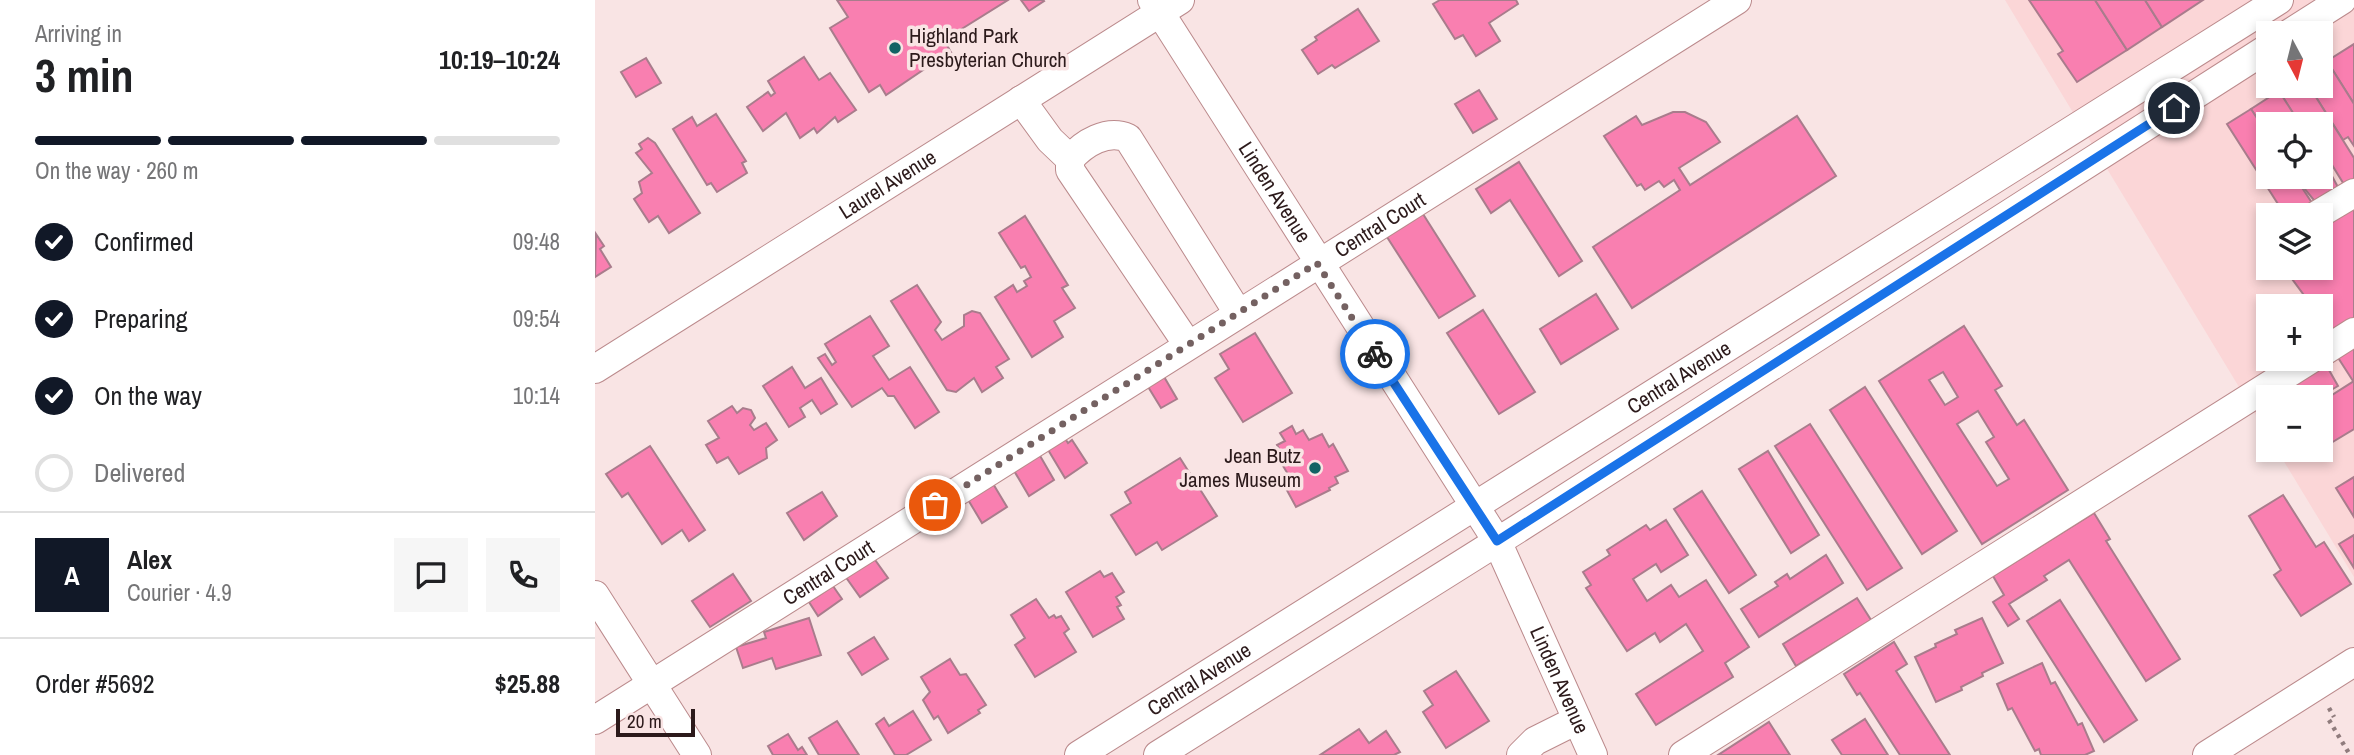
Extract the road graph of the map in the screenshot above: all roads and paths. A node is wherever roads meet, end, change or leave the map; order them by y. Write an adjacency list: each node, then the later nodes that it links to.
1 (1737, 0): 11 (street, Central Court)
2 (2279, 0): 18 (street, Central Avenue)
3 (2342, 0): 5 (street)
4 (1164, 4): 7 (street, Laurel Avenue); 11 (street, Linden Avenue)
5 (2309, 21)
6 (2256, 56): 19 (street, Central Avenue)
7 (1021, 100): 8 (street); 16 (street, Laurel Avenue)
8 (1070, 159): 12 (street); 14 (street)
9 (2354, 193): 10 (street)
10 (2333, 205)
11 (1317, 263): 12 (street, Central Court); 18 (street, Linden Avenue)
12 (1238, 313): 14 (street, Central Court)
13 (2354, 332): 15 (street)
14 (1188, 345): 22 (street, Central Court)
15 (2333, 345)
16 (595, 369)
17 (2292, 371): 31 (street)
18 (1472, 506): 19 (street, Linden Avenue); 27 (street, Central Avenue)
19 (1497, 541): 24 (street, Linden Avenue); 28 (street, Central Avenue)
20 (595, 595): 22 (street)
21 (2354, 662): 32 (street)
22 (652, 684): 23 (street, Central Court); 26 (street)
23 (595, 720)
24 (1577, 720): 29 (street); 30 (street, Linden Avenue)
25 (2329, 720): 33 (path)
26 (697, 755)
27 (1079, 755)
28 (1158, 755)
29 (1521, 755)
30 (1593, 755)
31 (1683, 755)
32 (2207, 755)
33 (2350, 755)

